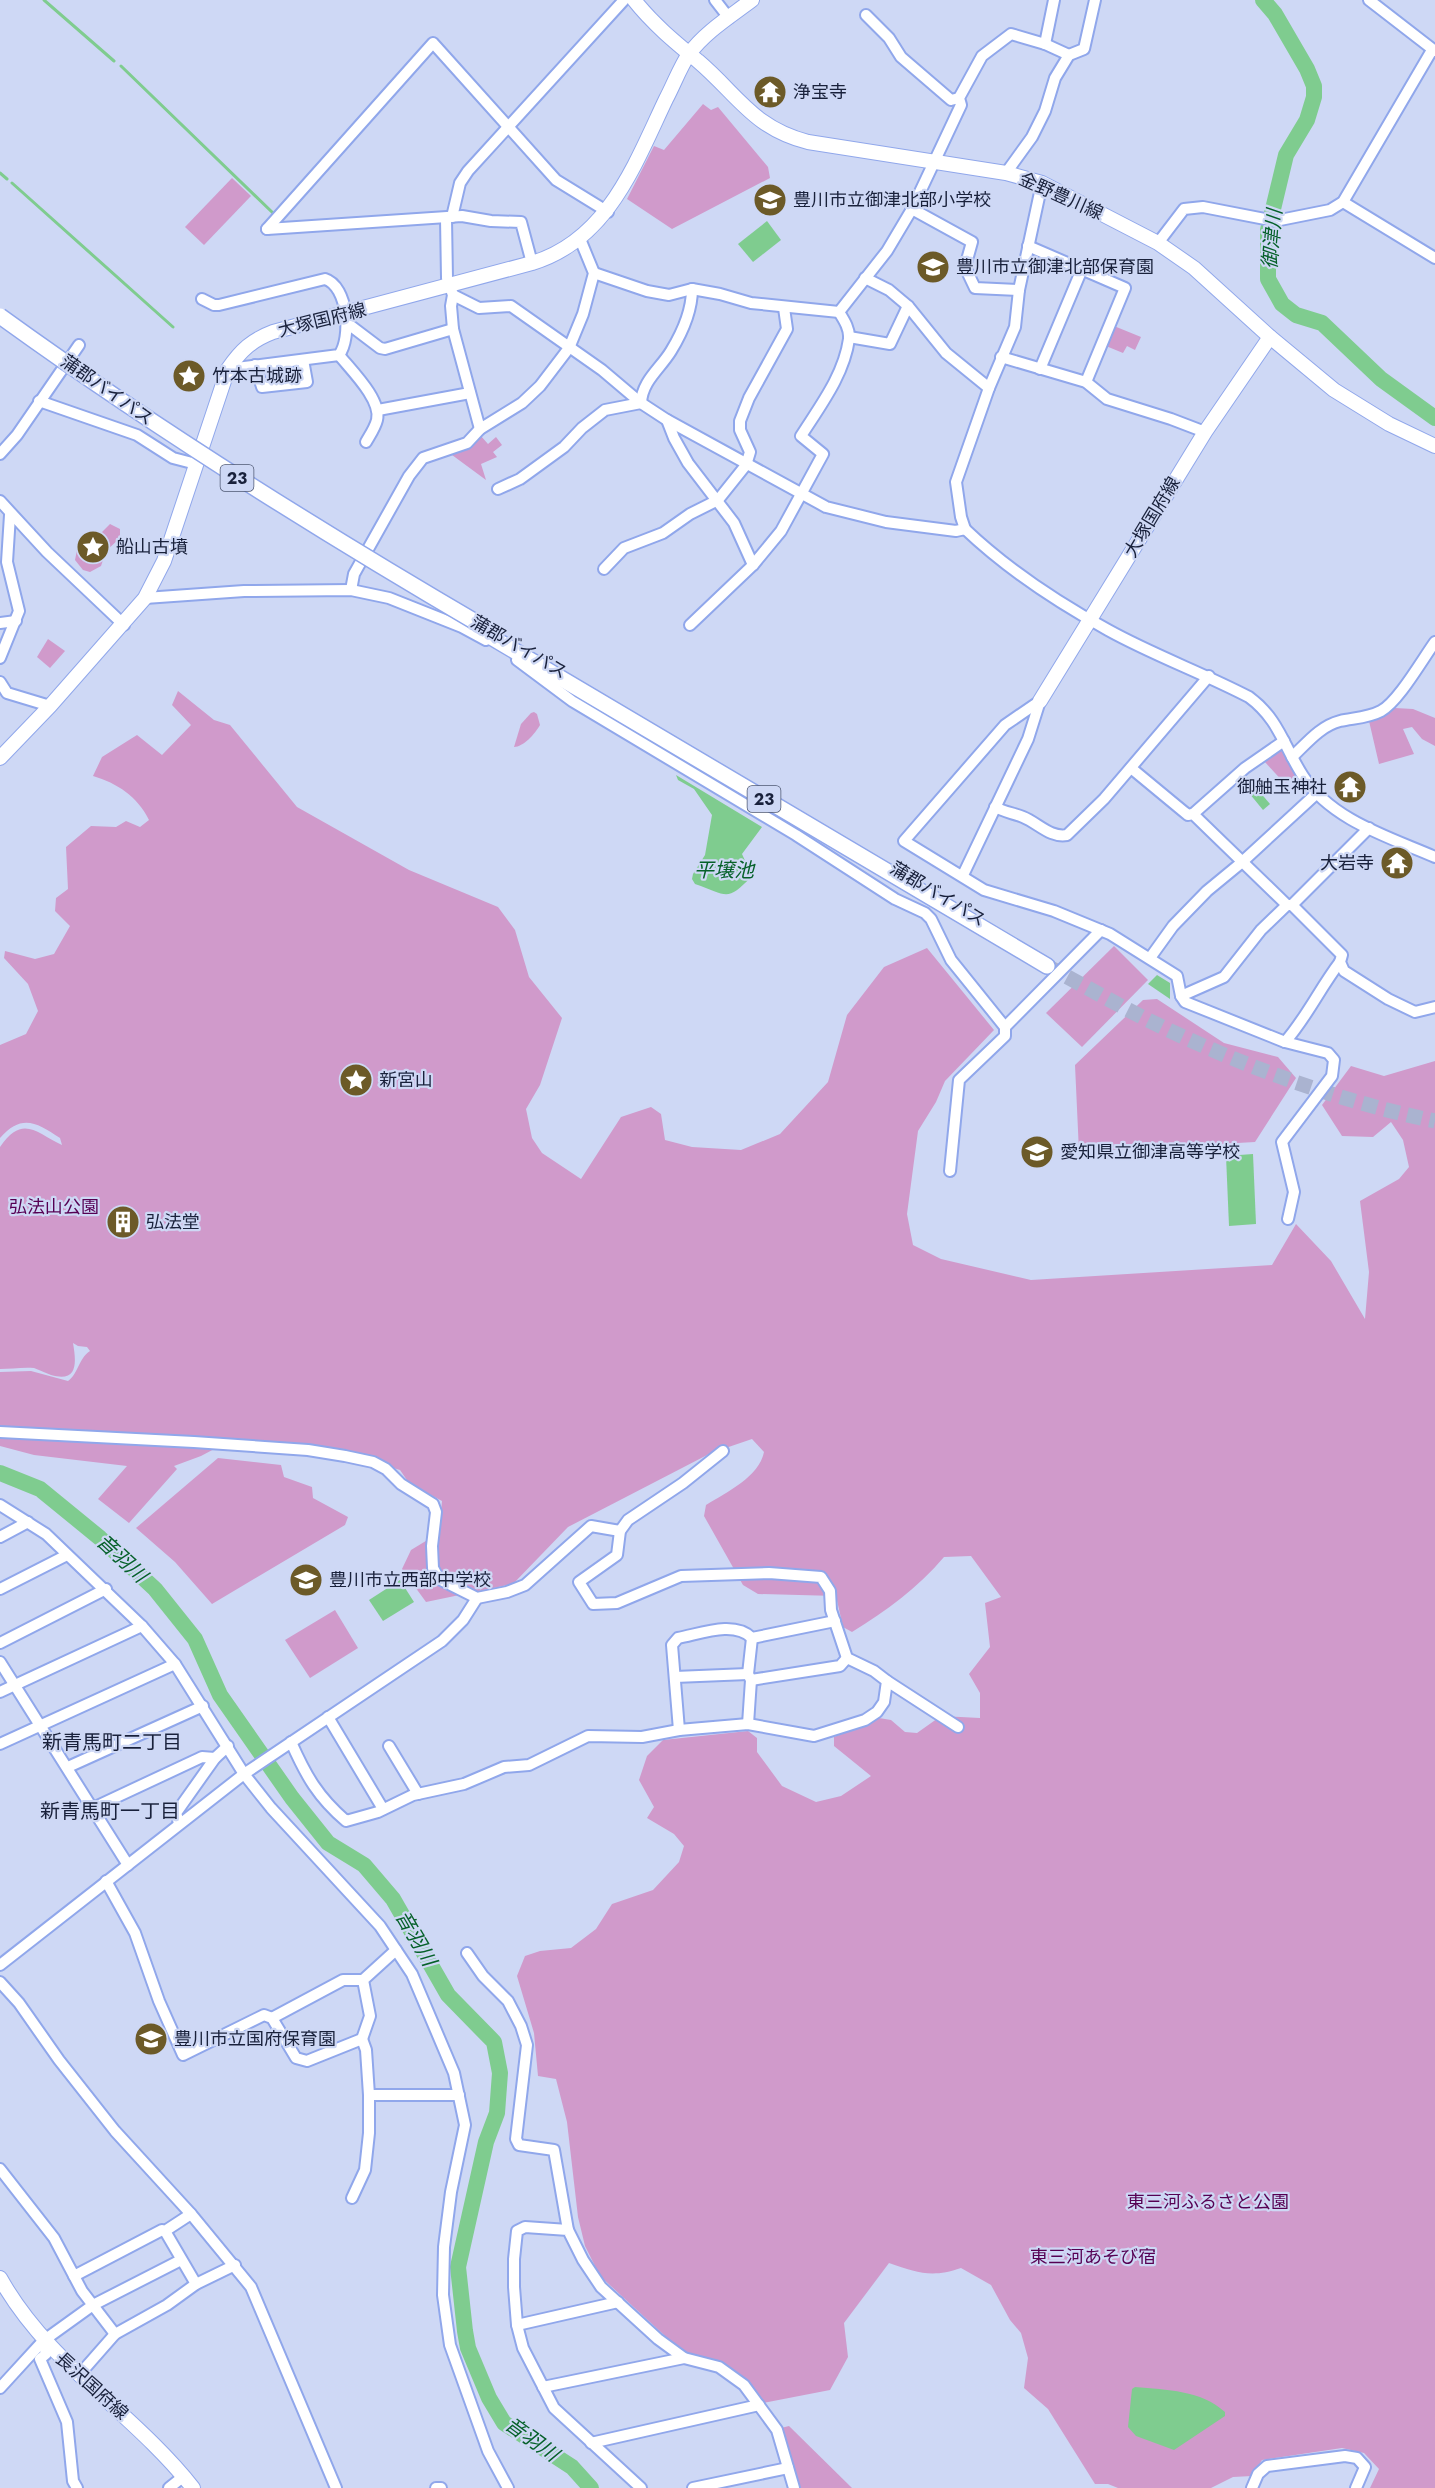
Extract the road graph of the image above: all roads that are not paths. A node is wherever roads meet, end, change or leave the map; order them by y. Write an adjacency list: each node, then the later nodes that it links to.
1 (624, 0): 15 (street)
2 (634, 0): 12 (main road, 金野豊川線)
3 (715, 0): 9 (street)
4 (752, 0): 9 (main road, 大塚国府線)
5 (1054, 0): 10 (street)
6 (1095, 0): 13 (street)
7 (1369, 0): 11 (street)
8 (866, 15): 14 (street)
9 (729, 18): 12 (main road, 大塚国府線)
10 (1045, 44): 13 (street); 14 (street)
11 (1434, 51): 19 (street)
12 (689, 54): 16 (main road, 金野豊川線); 21 (main road, 大塚国府線)
13 (1069, 55): 17 (street)
14 (959, 98): 16 (street)
15 (509, 127): 21 (street); 22 (street); 22 (street)
16 (934, 162): 17 (main road, 金野豊川線); 20 (street)
17 (1006, 173): 18 (main road, 金野豊川線)
18 (1042, 183): 24 (main road, 金野豊川線); 25 (street)
19 (1344, 202): 24 (street); 26 (street)
20 (912, 209): 30 (street); 32 (street)
21 (608, 212): 23 (main road, 大塚国府線)
22 (449, 218): 27 (street); 33 (street)
23 (580, 239): 27 (main road, 大塚国府線); 29 (street)
24 (1158, 243): 43 (main road, 金野豊川線)
25 (1028, 246): 28 (street); 32 (street)
26 (1435, 258)
27 (532, 263): 33 (main road, 大塚国府線)
28 (1082, 269): 51 (street); 52 (street)
29 (594, 273): 31 (street); 45 (street)
30 (865, 278): 35 (street); 37 (street)
31 (692, 290): 36 (street); 56 (street)
32 (1019, 290): 47 (street)
33 (451, 291): 39 (main road, 大塚国府線); 41 (street); 45 (street)
34 (202, 299): 39 (street)
35 (908, 306): 42 (street); 53 (street)
36 (784, 308): 37 (street); 65 (street)
37 (839, 312): 42 (street)
38 (0, 316): 81 (highway, 蒲郡バイパス / 23, bridge)
39 (347, 318): 41 (street); 46 (street); 50 (main road, 大塚国府線)
40 (0, 322): 81 (highway, 蒲郡バイパス / 23, bridge)
41 (453, 329): 54 (street)
42 (849, 337): 67 (street)
43 (1270, 337): 60 (main road, 大塚国府線); 62 (main road, 金野豊川線)
44 (79, 345): 55 (street)
45 (569, 348): 56 (street); 59 (street)
46 (339, 355): 48 (street); 57 (street)
47 (1001, 357): 51 (street); 53 (street)
48 (303, 360): 49 (street); 49 (street)
49 (255, 365): 50 (street)
50 (228, 369): 64 (main road, 大塚国府線)
51 (1040, 369): 52 (street)
52 (1086, 382): 60 (street)
53 (989, 388): 71 (street)
54 (470, 393): 57 (street); 59 (street)
55 (39, 401): 63 (street); 64 (street)
56 (641, 403): 58 (street); 66 (street)
57 (378, 410): 61 (street)
58 (667, 420): 65 (street); 68 (street)
59 (480, 429): 74 (street)
60 (1204, 432): 76 (main road, 大塚国府線)
61 (366, 442)
62 (1435, 446)
63 (0, 454)
64 (196, 464): 75 (main road, 大塚国府線)
65 (746, 465): 67 (street); 68 (street)
66 (498, 489)
67 (801, 493): 71 (street); 72 (street)
68 (718, 500): 72 (street); 73 (street)
69 (0, 501): 70 (street)
70 (10, 515): 77 (street); 79 (street)
71 (965, 529): 76 (street)
72 (753, 565): 80 (street)
73 (604, 569)
74 (351, 590): 75 (street); 106 (street)
75 (145, 598): 79 (main road, 大塚国府線)
76 (1090, 619): 84 (street); 86 (main road, 大塚国府線)
77 (16, 621): 78 (street); 83 (street)
78 (0, 622)
79 (124, 625): 87 (main road, 大塚国府線)
80 (690, 625)
81 (482, 629): 103 (highway, 蒲郡バイパス / 23)
82 (1435, 642): 89 (street)
83 (0, 658)
84 (1209, 676): 88 (street); 91 (street)
85 (0, 682): 87 (street)
86 (1040, 701): 93 (street); 98 (street)
87 (50, 706): 90 (main road, 大塚国府線)
88 (1284, 741): 89 (street); 94 (street)
89 (1292, 757): 92 (street)
90 (0, 759)
91 (1131, 768): 93 (street); 94 (street)
92 (1316, 794): 95 (street); 97 (street)
93 (995, 807): 98 (street)
94 (1193, 814): 97 (street)
95 (1369, 828): 96 (street); 99 (street)
96 (1435, 857)
97 (1241, 862): 99 (street); 101 (street)
98 (963, 875): 100 (street)
99 (1290, 905): 102 (street); 104 (street)
100 (1101, 930): 101 (street); 106 (street)
101 (1150, 958): 104 (street)
102 (1340, 962): 105 (street); 107 (street)
103 (1049, 963)
104 (1181, 996): 107 (street)
105 (1435, 1007)
106 (1005, 1027): 108 (street)
107 (1285, 1042): 109 (street)
108 (950, 1171)
109 (1288, 1219)
110 (0, 1432): 119 (street)
111 (723, 1451): 114 (street)
112 (0, 1505): 113 (street)
113 (28, 1522): 115 (street); 116 (street)
114 (620, 1531): 119 (street); 120 (street)
115 (0, 1537)
116 (67, 1555): 117 (street); 118 (street)
117 (0, 1589)
118 (106, 1589): 121 (street); 123 (street)
119 (477, 1598): 133 (street)
120 (835, 1621): 122 (street); 124 (street)
121 (142, 1626): 126 (street); 130 (street)
122 (752, 1638): 127 (street); 128 (street)
123 (0, 1643)
124 (847, 1658): 128 (street); 129 (street)
125 (0, 1662): 130 (street)
126 (175, 1664): 132 (street); 135 (street)
127 (675, 1677): 128 (street); 137 (street)
128 (749, 1677): 134 (street)
129 (886, 1681): 134 (street); 136 (street)
130 (15, 1686): 131 (street); 135 (street)
131 (0, 1692)
132 (203, 1706): 140 (street); 143 (street)
133 (328, 1717): 138 (street); 147 (street)
134 (748, 1724): 137 (street)
135 (41, 1726): 139 (street); 143 (street)
136 (958, 1727)
137 (679, 1730): 145 (street)
138 (289, 1743): 144 (street); 147 (street)
139 (0, 1744)
140 (228, 1746): 142 (street); 144 (street)
141 (389, 1746): 145 (street)
142 (215, 1758): 146 (street); 148 (street)
143 (68, 1767): 146 (street)
144 (244, 1774): 148 (street); 151 (street)
145 (418, 1794): 147 (street)
146 (93, 1808): 149 (street)
147 (383, 1809)
148 (179, 1823): 149 (street)
149 (128, 1866): 150 (street)
150 (106, 1881): 153 (street); 156 (street)
151 (396, 1950): 154 (street); 159 (street)
152 (467, 1953): 164 (street)
153 (0, 1965)
154 (363, 1980): 156 (street); 157 (street)
155 (0, 1982): 162 (street)
156 (272, 2018): 157 (street)
157 (362, 2039): 158 (street)
158 (369, 2095): 159 (street); 161 (street)
159 (459, 2095): 189 (street)
160 (0, 2169): 167 (street)
161 (352, 2198)
162 (191, 2214): 163 (street); 166 (street)
163 (165, 2230): 165 (street); 167 (street)
164 (568, 2230): 170 (street); 172 (street)
165 (181, 2260): 169 (street); 171 (street)
166 (235, 2265): 169 (street); 186 (street)
167 (74, 2276): 171 (street)
168 (0, 2278): 174 (main road, 長沢国府線)
169 (196, 2284): 173 (street)
170 (618, 2302): 172 (street); 175 (street)
171 (93, 2306): 173 (street); 174 (street)
172 (517, 2325): 177 (street)
173 (115, 2334): 176 (street)
174 (43, 2341): 176 (main road, 長沢国府線); 178 (street); 183 (street)
175 (684, 2358): 177 (street); 179 (street)
176 (79, 2375): 182 (main road, 長沢国府線)
177 (543, 2386): 180 (street)
178 (0, 2388)
179 (759, 2405): 180 (street); 181 (street)
180 (591, 2444): 190 (street)
181 (788, 2468): 191 (street); 192 (street)
182 (184, 2476): 184 (street); 185 (main road, 長沢国府線)
183 (77, 2488)
184 (170, 2488)
185 (193, 2488)
186 (336, 2488)
187 (436, 2488): 188 (street)
188 (441, 2488)
189 (508, 2488)
190 (641, 2488)
191 (693, 2488)
192 (794, 2488)
193 (1252, 2488): 194 (street)
194 (1356, 2488)

